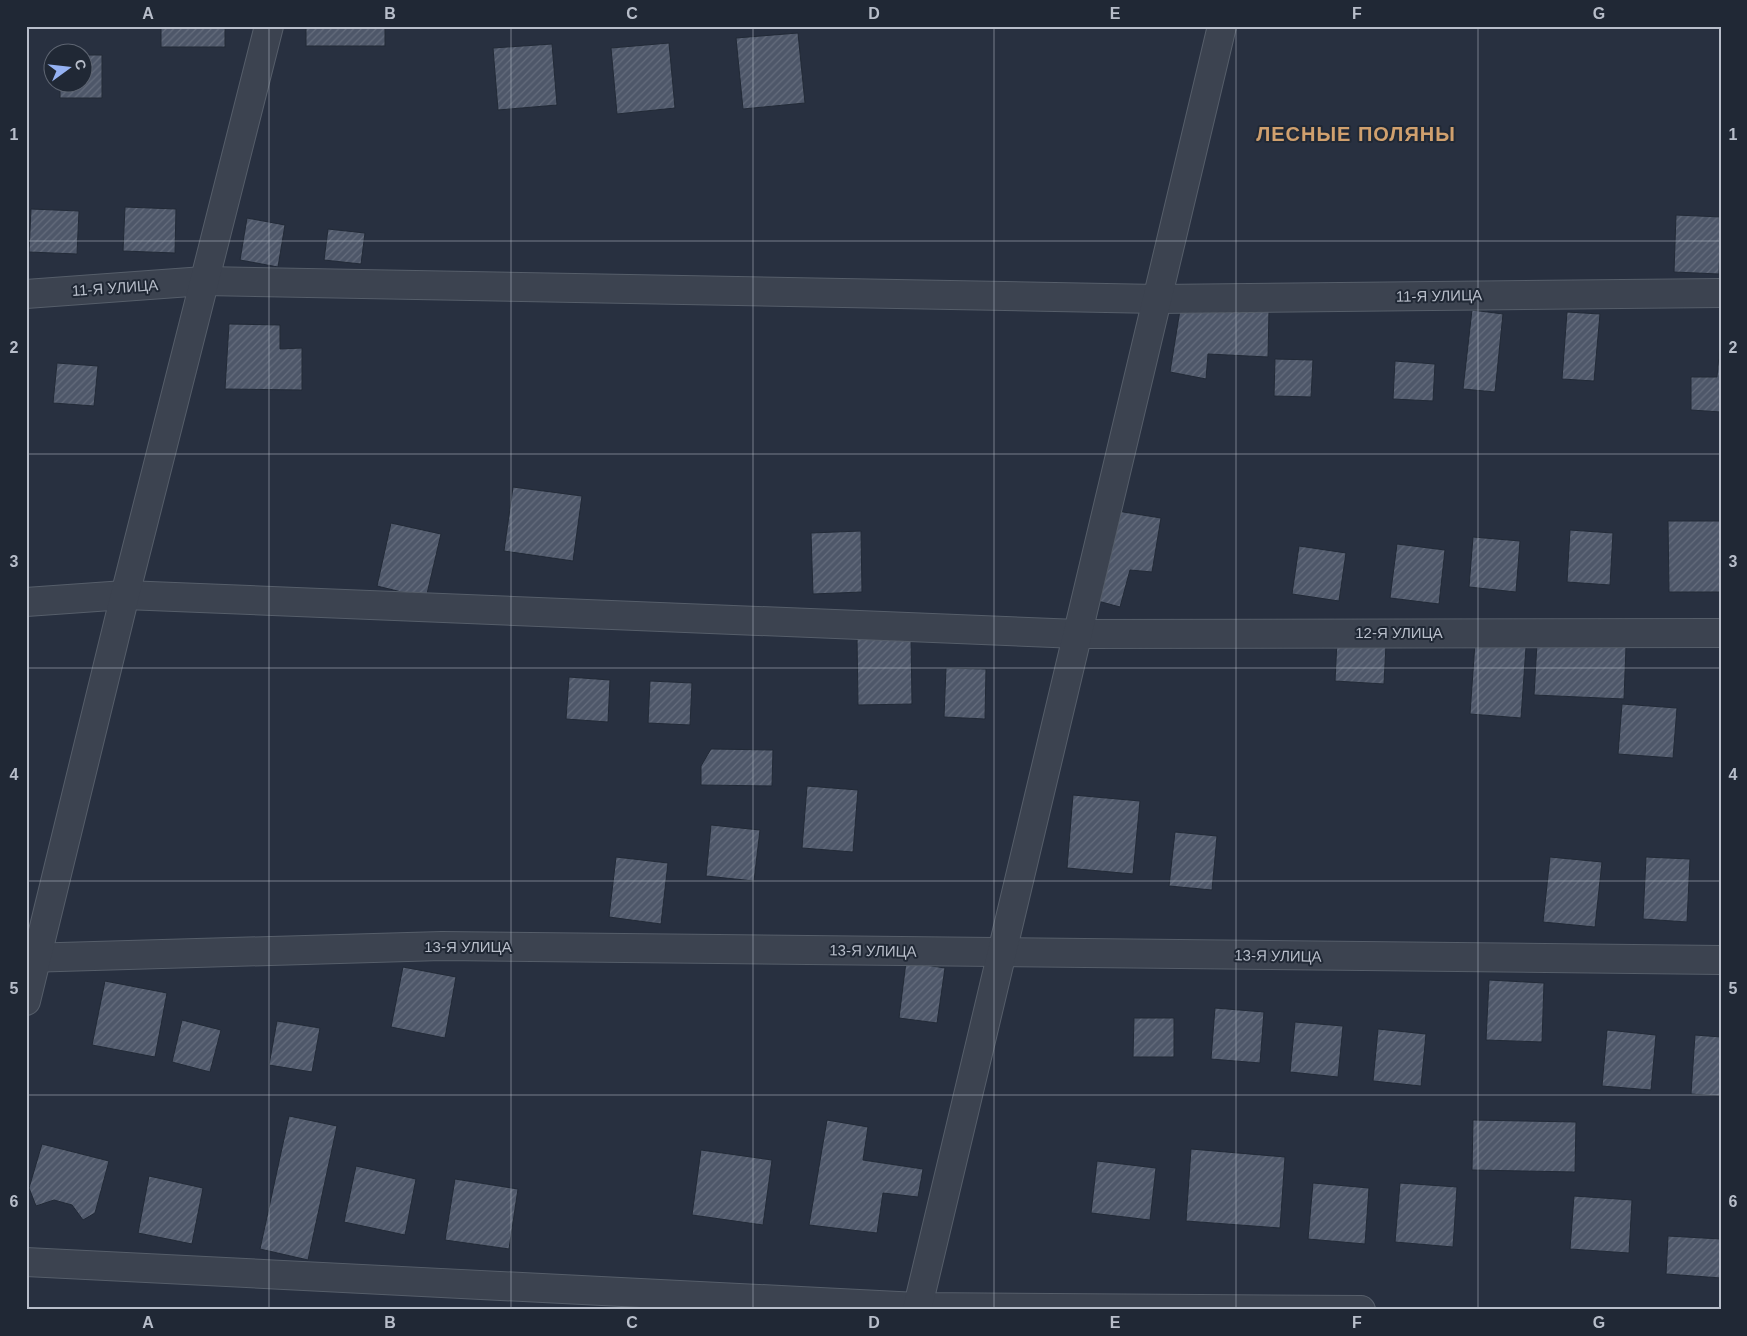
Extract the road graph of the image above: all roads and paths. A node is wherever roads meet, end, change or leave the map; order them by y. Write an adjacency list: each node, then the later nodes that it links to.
1 (269, 26): 3 (street)
2 (1222, 26): 6 (street)
3 (204, 281): 5 (street, 11-Я УЛИЦА); 6 (street, 11-Я УЛИЦА); 7 (street)
4 (1721, 293): 6 (street, 11-Я УЛИЦА)
5 (26, 294)
6 (1158, 299): 10 (street)
7 (124, 595): 8 (street); 10 (street, 12-Я УЛИЦА); 12 (street)
8 (26, 602)
9 (1721, 632): 10 (street, 12-Я УЛИЦА)
10 (1078, 634): 11 (street)
11 (1002, 953): 12 (street, 13-Я УЛИЦА); 13 (street, 13-Я УЛИЦА); 16 (street)
12 (32, 958): 14 (street)
13 (1721, 960)
14 (26, 1001)
15 (26, 1262): 16 (street)
16 (918, 1309): 17 (street)
17 (1361, 1310)

